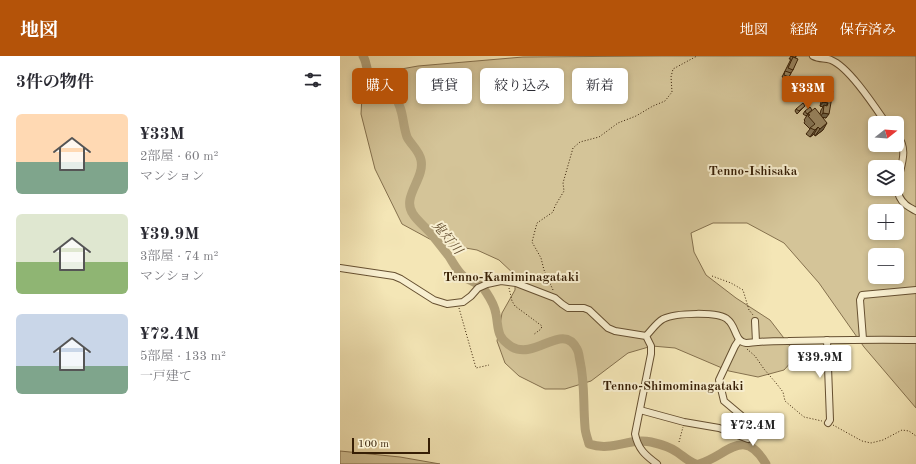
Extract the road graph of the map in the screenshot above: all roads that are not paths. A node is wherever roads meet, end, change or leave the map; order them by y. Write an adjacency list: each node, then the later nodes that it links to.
1 (813, 56): 2 (street)
2 (881, 116)
3 (904, 141): 4 (street)
4 (916, 211)
5 (340, 268): 8 (street)
6 (916, 290): 11 (street)
7 (755, 321): 13 (street)
8 (646, 336): 9 (street); 14 (street)
9 (739, 340): 13 (street); 14 (street)
10 (827, 340): 11 (street); 13 (street); 15 (street)
11 (862, 340): 12 (street)
12 (916, 340)
13 (756, 342)
14 (640, 410): 16 (street)
15 (828, 422)
16 (657, 464)

